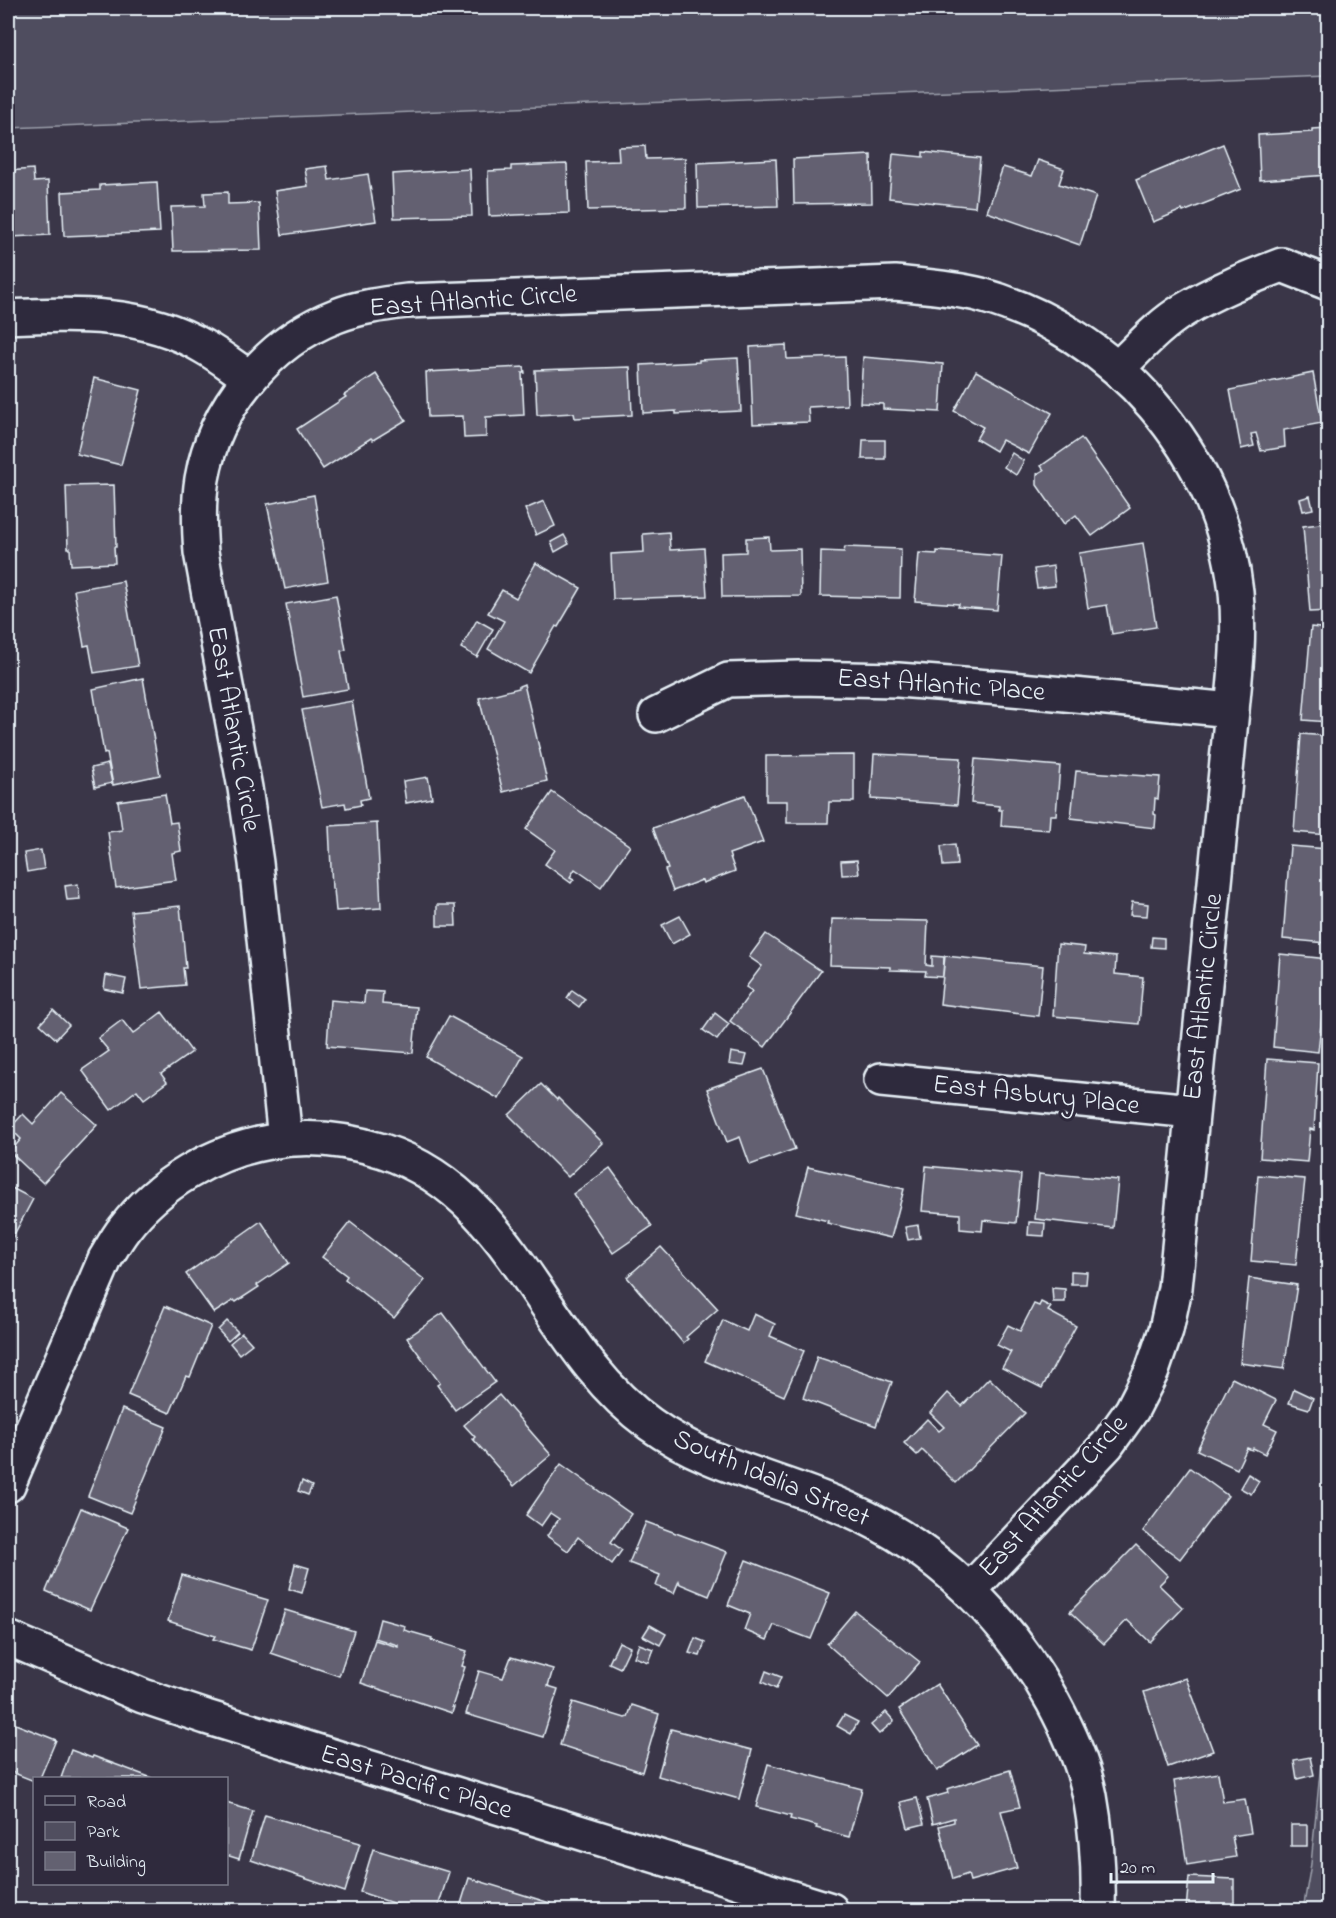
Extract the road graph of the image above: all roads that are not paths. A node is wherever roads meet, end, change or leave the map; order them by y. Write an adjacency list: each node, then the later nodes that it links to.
1 (1329, 283): 3 (street)
2 (8, 317): 4 (street)
3 (1118, 368): 4 (street, East Atlantic Circle); 5 (street, East Atlantic Circle)
4 (250, 378): 9 (street, East Atlantic Circle)
5 (1232, 711): 6 (street, East Atlantic Place); 8 (street, East Atlantic Circle)
6 (656, 715)
7 (881, 1080): 8 (street, East Asbury Place)
8 (1192, 1111): 11 (street, East Atlantic Circle)
9 (285, 1139): 10 (street, South Idalia Street); 11 (street, South Idalia Street)
10 (8, 1485)
11 (970, 1590): 15 (street, South Idalia Street)
12 (8, 1638): 13 (street, East Pacific Place)
13 (735, 1897): 14 (street, East Pacific Place)
14 (831, 1911)
15 (1098, 1911)

